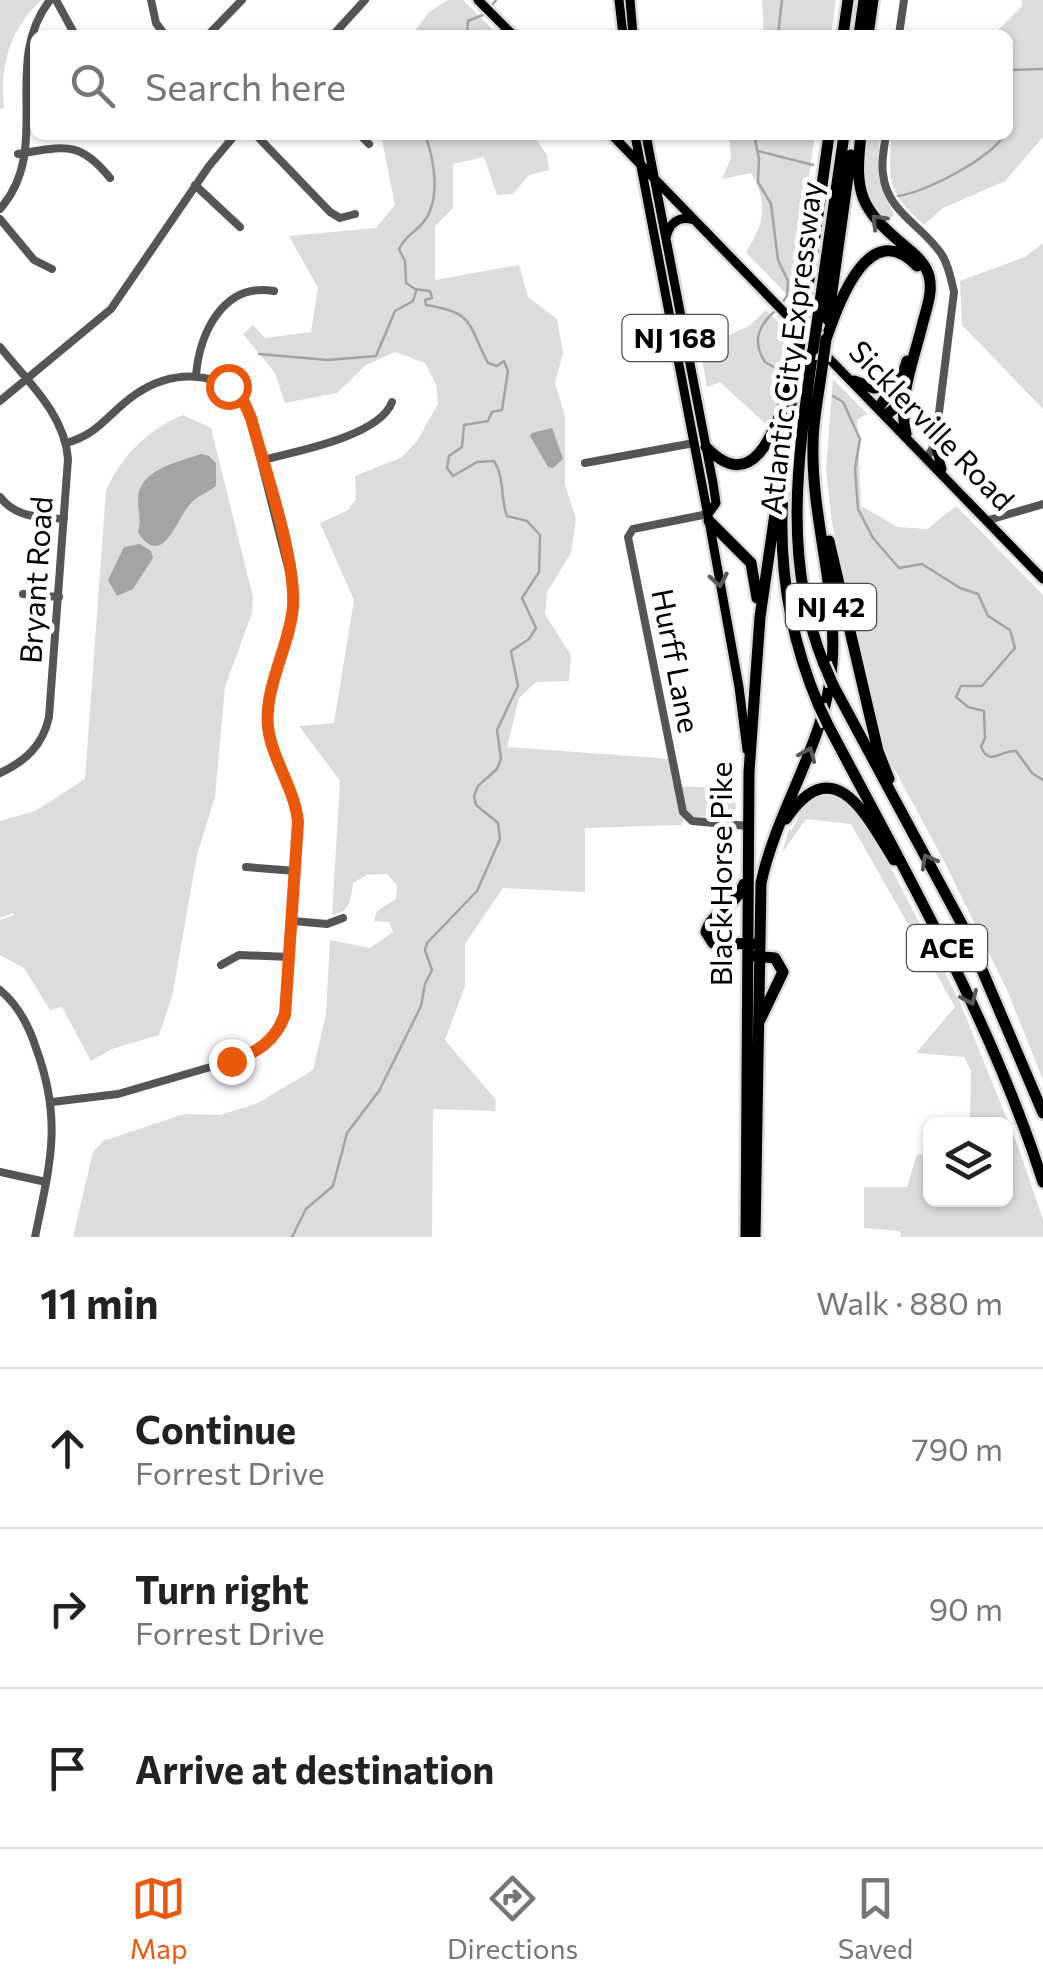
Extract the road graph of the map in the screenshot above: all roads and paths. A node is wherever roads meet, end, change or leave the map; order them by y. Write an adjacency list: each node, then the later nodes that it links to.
1 (53, 0): 10 (street); 11 (street)
2 (150, 0): 12 (street)
3 (242, 0): 13 (street)
4 (365, 0): 14 (street)
5 (848, 0): 18 (highway)
6 (904, 0): 21 (street)
7 (625, 3): 16 (main road); 17 (main road)
8 (870, 3): 19 (highway); 20 (highway)
9 (484, 6): 15 (main road)
10 (22, 30)
11 (71, 30)
12 (161, 30)
13 (213, 30)
14 (338, 30)
15 (508, 30)
16 (623, 30)
17 (632, 30)
18 (844, 30)
19 (861, 30)
20 (870, 30)
21 (900, 30)
22 (15, 131): 35 (street)
23 (231, 140): 39 (street)
24 (261, 140): 41 (street)
25 (365, 140): 34 (street)
26 (617, 140): 36 (main road, Sicklerville Road)
27 (636, 140): 36 (main road, Black Horse Pike / NJ 168)
28 (647, 140): 38 (main road, Black Horse Pike / NJ 168)
29 (828, 140): 49 (highway, NJ 42, bridge)
30 (843, 140): 48 (highway, Atlantic City Expressway / ACE)
31 (856, 140): 48 (highway, NJ 42)
32 (857, 140): 57 (highway, one-way to 32)
33 (886, 140): 64 (street)
34 (369, 144)
35 (18, 154): 37 (street); 40 (street)
36 (638, 162): 38 (main road, Sicklerville Road); 50 (main road, Black Horse Pike / NJ 168)
37 (110, 178)
38 (656, 182): 43 (main road, Sicklerville Road); 45 (main road, Black Horse Pike / NJ 168)
39 (196, 185): 44 (street); 53 (street)
40 (0, 209)
41 (354, 214)
42 (0, 219): 46 (street)
43 (695, 220): 45 (main road); 54 (main road, Sicklerville Road)
44 (240, 227)
45 (666, 240): 50 (main road, Black Horse Pike / NJ 168)
46 (52, 269)
47 (274, 290): 52 (street)
48 (821, 334): 55 (highway); 69 (highway, NJ 42, bridge); 82 (highway, Atlantic City Expressway / ACE, bridge)
49 (801, 335): 56 (highway, NJ 42); 63 (highway)
50 (680, 336): 63 (main road, Black Horse Pike / NJ 168)
51 (0, 347): 53 (street, Bryant Road)
52 (196, 376): 62 (street); 66 (street)
53 (26, 380): 58 (street); 62 (street, Bryant Road)
54 (854, 381): 55 (highway); 60 (main road, Sicklerville Road)
55 (896, 384): 60 (highway)
56 (793, 399): 78 (highway, NJ 42); 91 (highway, Atlantic City Expressway / ACE, bridge)
57 (905, 400): 60 (highway); 61 (highway)
58 (0, 402)
59 (392, 402): 66 (street)
60 (883, 411): 61 (main road, Sicklerville Road)
61 (906, 434): 65 (main road, Sicklerville Road)
62 (66, 443): 73 (street, Bryant Road)
63 (700, 445): 67 (street); 72 (main road, Black Horse Pike / NJ 168)
64 (935, 446): 65 (street); 68 (main road)
65 (927, 457): 68 (main road, Sicklerville Road)
66 (262, 460): 85 (street)
67 (586, 463)
68 (942, 472): 74 (main road, Sicklerville Road)
69 (817, 496): 82 (highway); 83 (highway, NJ 42, one-way to 69)
70 (0, 498): 73 (street)
71 (1043, 504): 74 (street)
72 (709, 517): 78 (highway); 79 (main road, Black Horse Pike / NJ 168, one-way to 79); 81 (street, Hurff Lane)
73 (64, 520): 77 (street, Bryant Road)
74 (988, 520): 75 (main road, Sicklerville Road)
75 (1043, 578)
76 (23, 594): 77 (street)
77 (58, 597): 80 (street, Bryant Road)
78 (757, 653): 79 (highway, NJ 42)
79 (749, 772): 81 (highway, Black Horse Pike / NJ 42)
80 (0, 773)
81 (748, 826): 86 (highway, Black Horse Pike / NJ 42)
82 (910, 829): 96 (highway, Atlantic City Expressway / ACE, one-way to 82)
83 (770, 844): 89 (highway, NJ 42); 91 (highway)
84 (246, 867): 85 (street)
85 (296, 871): 88 (street)
86 (748, 875): 89 (highway, Black Horse Pike / NJ 42); 89 (highway)
87 (342, 918): 88 (street)
88 (293, 921): 90 (street)
89 (753, 950): 94 (highway, Black Horse Pike / NJ 42); 94 (highway); 101 (highway, Black Horse Pike / NJ 42)
90 (290, 958): 92 (street); 95 (street)
91 (954, 962): 99 (highway, Atlantic City Expressway / ACE, one-way to 99)
92 (221, 966)
93 (0, 990): 95 (street)
94 (758, 1024): 102 (highway, Black Horse Pike / NJ 42)
95 (52, 1102): 98 (street)
96 (1043, 1113)
97 (0, 1172): 98 (street)
98 (46, 1182): 100 (street)
99 (1043, 1182)
100 (35, 1237)
101 (746, 1237)
102 (756, 1237)

